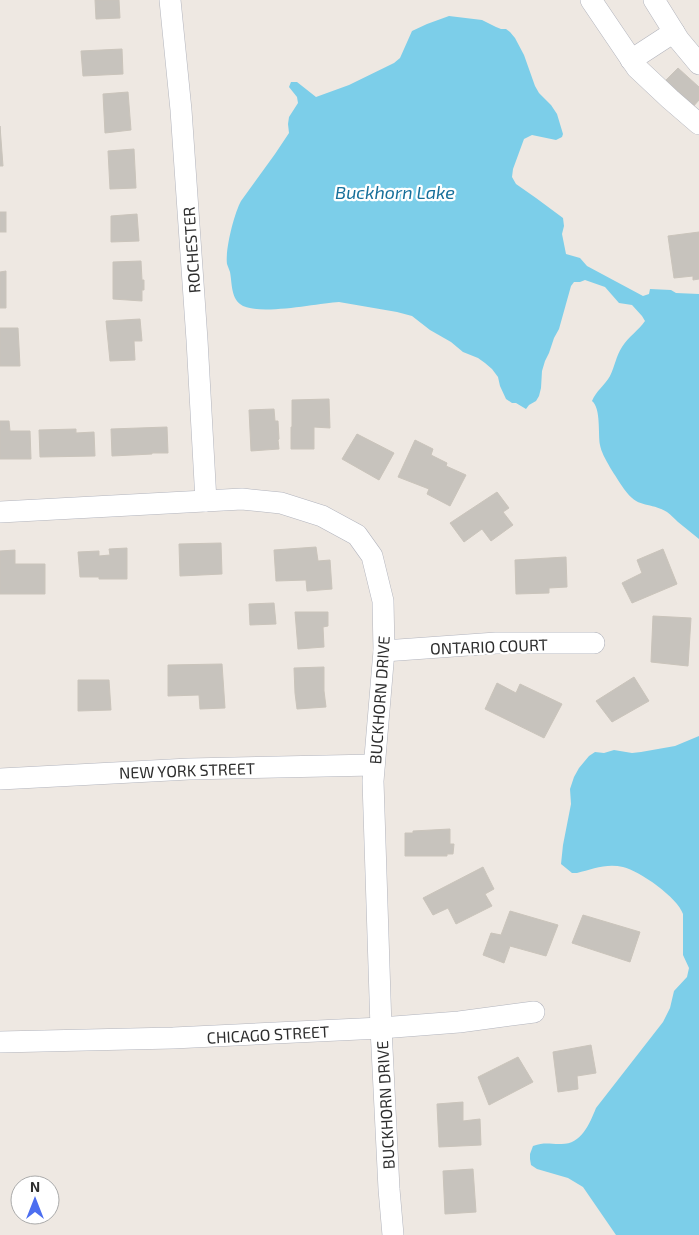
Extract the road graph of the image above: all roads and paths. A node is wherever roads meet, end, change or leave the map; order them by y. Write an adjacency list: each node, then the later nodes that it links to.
1 (170, 0): 8 (street, ROCHESTER)
2 (590, 0): 5 (street)
3 (654, 0): 4 (street)
4 (674, 32): 5 (street); 6 (street)
5 (631, 60): 7 (street)
6 (699, 64)
7 (699, 124)
8 (206, 501): 9 (street, BUCKHORN DRIVE); 11 (street, BUCKHORN DRIVE)
9 (0, 512)
10 (594, 643): 11 (street, ONTARIO COURT)
11 (384, 651): 12 (street, BUCKHORN DRIVE)
12 (374, 765): 13 (street, NEW YORK STREET); 15 (street, BUCKHORN DRIVE)
13 (0, 779)
14 (534, 1012): 15 (street, CHICAGO STREET)
15 (380, 1028): 16 (street, CHICAGO STREET); 17 (street, BUCKHORN DRIVE)
16 (0, 1042)
17 (394, 1235)

